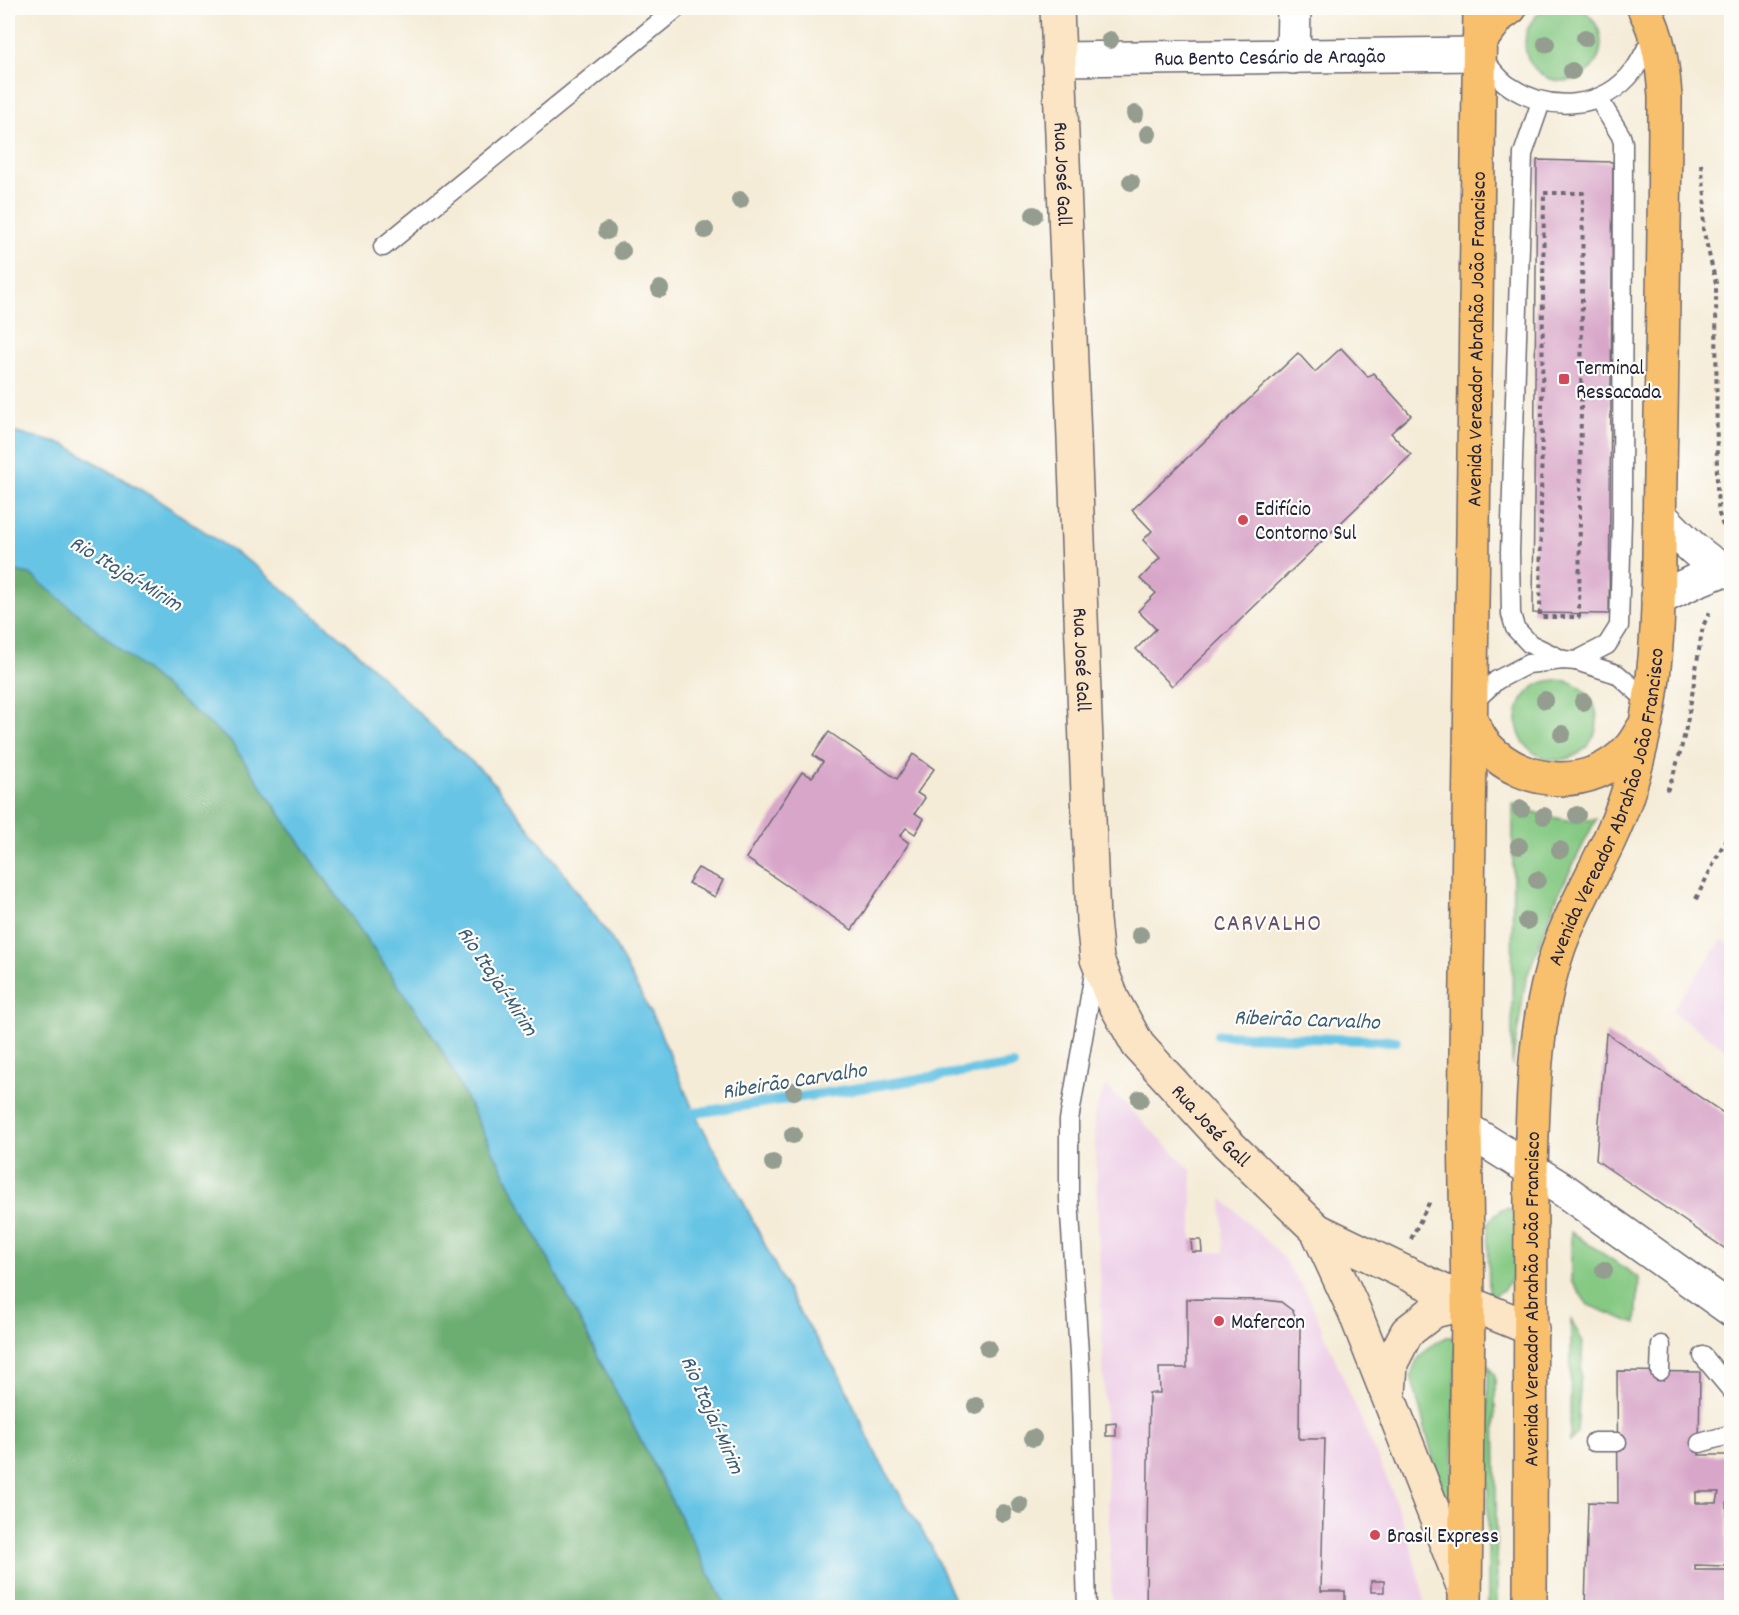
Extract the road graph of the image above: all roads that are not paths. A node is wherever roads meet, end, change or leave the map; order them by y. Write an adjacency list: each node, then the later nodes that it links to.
1 (677, 8): 12 (lane)
2 (1057, 8): 9 (main road, Rua José Gall)
3 (1294, 8): 8 (street)
4 (1480, 8): 7 (main road, Avenida Vereador Abrahão João Francisco)
5 (1510, 8): 7 (main road)
6 (1646, 16): 10 (lane); 13 (main road, Avenida Vereador Abrahão João Francisco)
7 (1479, 47): 8 (street, Rua Bento Cesário de Aragão); 11 (lane); 17 (main road, Avenida Vereador Abrahão João Francisco)
8 (1293, 57): 9 (street, Rua Bento Cesário de Aragão)
9 (1058, 60): 19 (main road, Rua José Gall)
10 (1598, 98): 11 (lane); 16 (lane)
11 (1540, 102): 16 (lane)
12 (383, 247)
13 (1659, 514): 14 (street); 15 (main road, Avenida Vereador Abrahão João Francisco)
14 (1727, 571): 15 (street)
15 (1658, 599): 18 (main road, Avenida Vereador Abrahão João Francisco)
16 (1570, 660): 17 (lane); 18 (lane)
17 (1471, 713): 18 (main road); 20 (main road, Avenida Vereador Abrahão João Francisco)
18 (1648, 713): 21 (main road, Avenida Vereador Abrahão João Francisco)
19 (1096, 959): 22 (main road, Rua José Gall); 36 (lane)
20 (1465, 1128): 21 (street); 23 (main road, Avenida Vereador Abrahão João Francisco)
21 (1531, 1170): 24 (street); 25 (main road, Avenida Vereador Abrahão João Francisco)
22 (1317, 1230): 23 (main road, Rua José Gall); 30 (main road, Rua José Gall)
23 (1468, 1303): 25 (main road, Rua José Gall); 30 (main road); 35 (main road, Avenida Vereador Abrahão João Francisco)
24 (1731, 1310)
25 (1532, 1329): 37 (main road, Avenida Vereador Abrahão João Francisco)
26 (1661, 1345): 28 (lane)
27 (1703, 1356): 29 (lane)
28 (1660, 1371)
29 (1731, 1391)
30 (1389, 1398): 35 (main road, Rua José Gall)
31 (1731, 1434): 34 (lane)
32 (1594, 1442): 33 (lane)
33 (1617, 1442)
34 (1700, 1443)
35 (1465, 1599)
36 (1087, 1608)
37 (1530, 1608)

